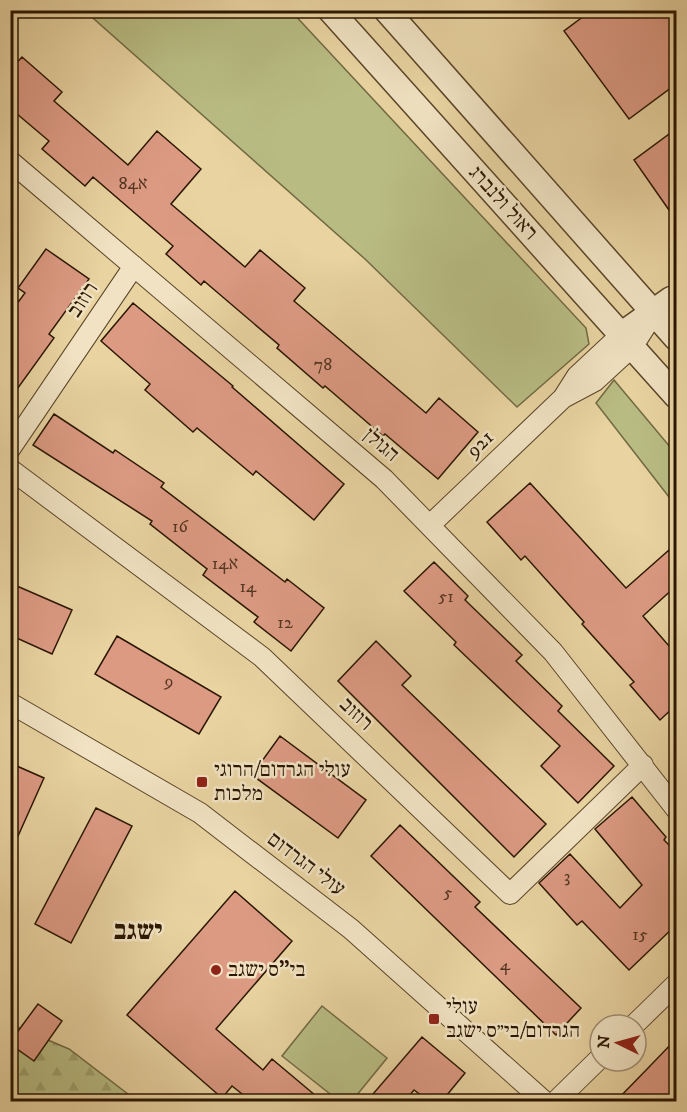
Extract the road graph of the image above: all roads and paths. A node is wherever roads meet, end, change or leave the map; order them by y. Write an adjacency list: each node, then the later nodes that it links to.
1 (330, 10): 7 (street, ראול ולנברג)
2 (386, 10): 5 (street, ראול ולנברג)
3 (10, 161): 4 (street, הגולן)
4 (134, 266): 9 (street, רוזוב); 11 (street, הגולן)
5 (666, 309): 6 (street, ראול ולנברג); 7 (street)
6 (676, 338)
7 (628, 340): 8 (street, ראול ולנברג); 11 (street, 921)
8 (676, 396)
9 (10, 449)
10 (10, 469): 13 (street, רוזוב)
11 (430, 525): 13 (street, הגולן)
12 (10, 703): 18 (street, עולי הגרדום)
13 (643, 765): 14 (street, הגולן)
14 (676, 809)
15 (676, 984): 16 (street)
16 (646, 1013)
17 (588, 1069): 19 (street)
18 (544, 1101)
19 (555, 1101)

